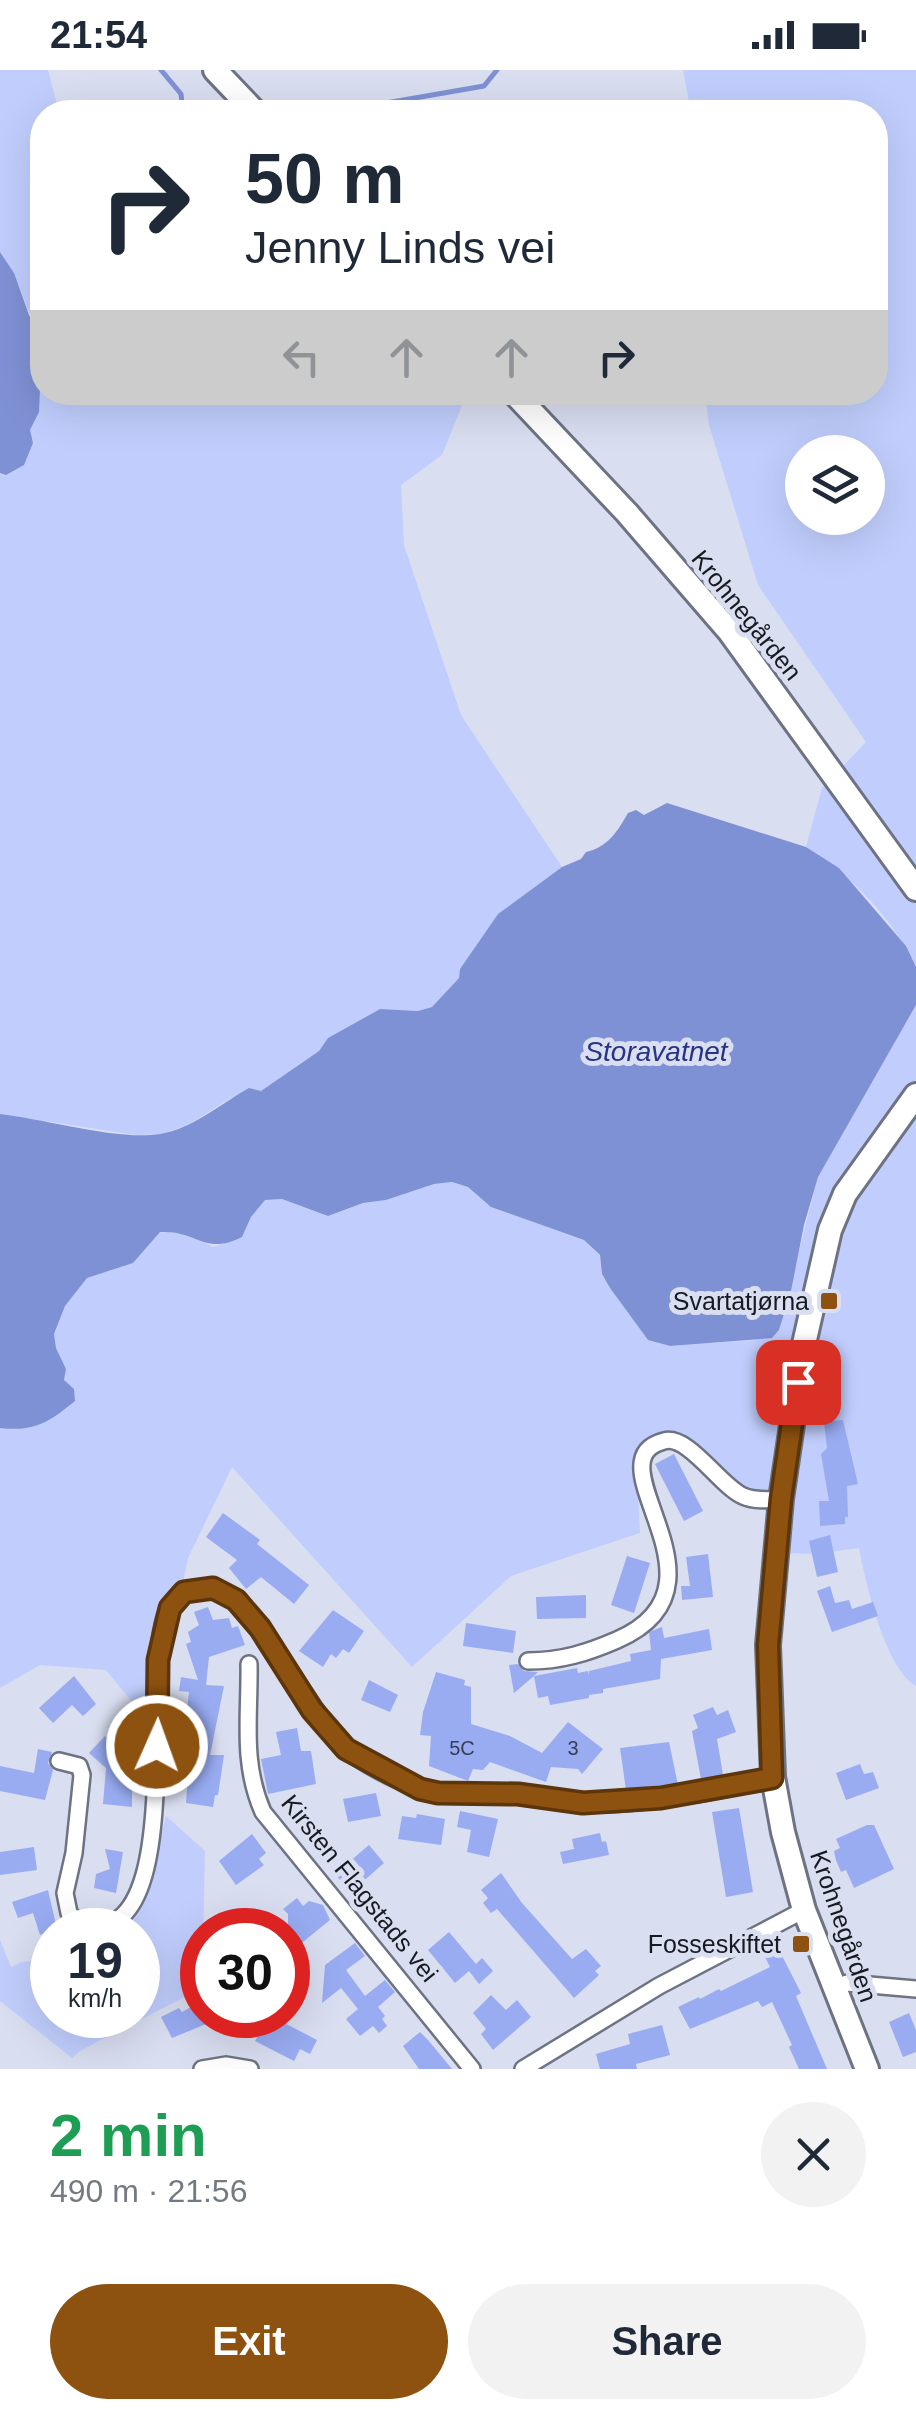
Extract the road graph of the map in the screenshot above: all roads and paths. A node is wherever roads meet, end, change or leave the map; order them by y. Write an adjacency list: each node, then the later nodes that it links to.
1 (215, 70): 2 (main road)
2 (244, 100)
3 (525, 405): 4 (main road, Krohnegården)
4 (916, 889)
5 (916, 1095): 6 (main road, Krohnegården)
6 (781, 1499): 7 (street); 10 (main road, Krohnegården)
7 (528, 1661)
8 (249, 1664): 16 (street, Kirsten Flagstads vei)
9 (59, 1761): 10 (street)
10 (772, 1778): 11 (main road, Krohnegården)
11 (804, 1910): 12 (main road, Krohnegården); 17 (street)
12 (836, 1987): 13 (street); 18 (main road, Krohnegården)
13 (916, 1988)
14 (202, 2069): 15 (street)
15 (250, 2069)
16 (472, 2069)
17 (523, 2069)
18 (867, 2069)

